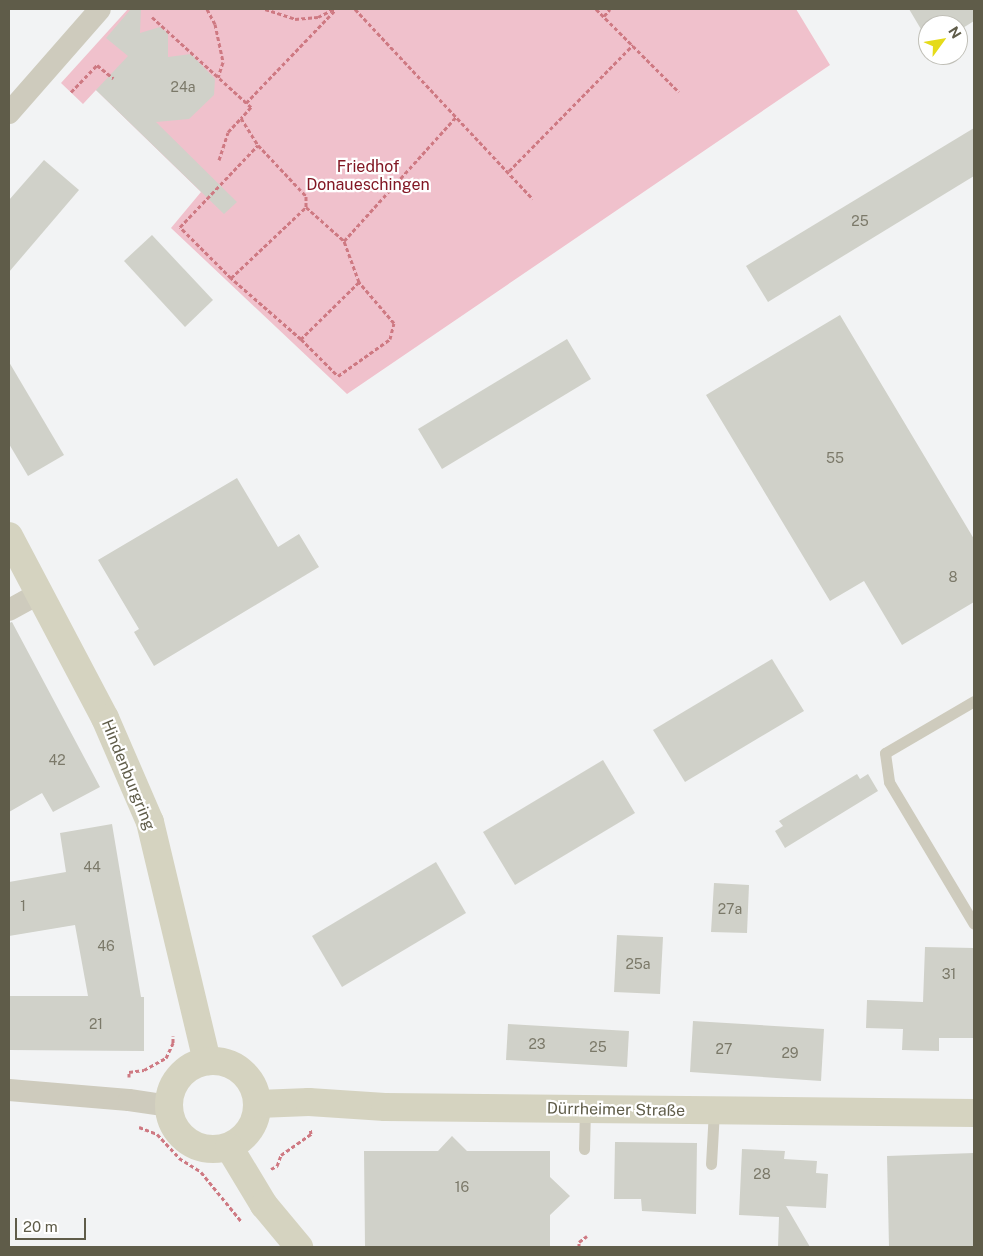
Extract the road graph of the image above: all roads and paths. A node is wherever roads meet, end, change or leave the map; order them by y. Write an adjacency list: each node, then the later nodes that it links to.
1 (100, 9): 16 (street)
2 (207, 9): 11 (path)
3 (265, 9): 4 (path)
4 (335, 9): 15 (path)
5 (355, 9): 17 (path)
6 (596, 9): 8 (path)
7 (610, 9): 8 (path)
8 (604, 16): 10 (path)
9 (152, 17): 11 (path)
10 (633, 45): 14 (path); 21 (path)
11 (218, 77): 15 (path)
12 (113, 78): 13 (path)
13 (71, 92)
14 (679, 92)
15 (246, 103): 18 (path)
16 (9, 113)
17 (456, 116): 21 (path); 24 (path)
18 (241, 118): 19 (path); 20 (path)
19 (258, 145): 23 (path); 25 (path)
20 (219, 160)
21 (509, 171): 22 (path)
22 (533, 199)
23 (306, 207): 24 (path); 25 (path)
24 (344, 241): 26 (path)
25 (231, 278): 27 (path)
26 (359, 282): 27 (path); 27 (path)
27 (301, 339)
28 (9, 536): 29 (main road, Hindenburgring)
29 (40, 593): 30 (street); 33 (main road, Hindenburgring)
30 (9, 610)
31 (974, 701): 32 (lane)
32 (974, 924)
33 (207, 1061): 36 (main road); 37 (main road)
34 (9, 1090): 37 (street)
35 (309, 1102): 36 (main road, Dürrheimer Straße); 38 (main road, Dürrheimer Straße); 44 (path)
36 (258, 1104): 41 (main road)
37 (169, 1106): 41 (main road)
38 (585, 1109): 39 (main road, Dürrheimer Straße); 42 (lane)
39 (714, 1111): 40 (main road, Dürrheimer Straße); 43 (lane)
40 (974, 1114)
41 (229, 1147): 44 (main road)
42 (584, 1149)
43 (711, 1164)
44 (248, 1180): 45 (path); 47 (main road)
45 (220, 1197)
46 (587, 1236): 48 (path)
47 (299, 1247)
48 (579, 1247)

